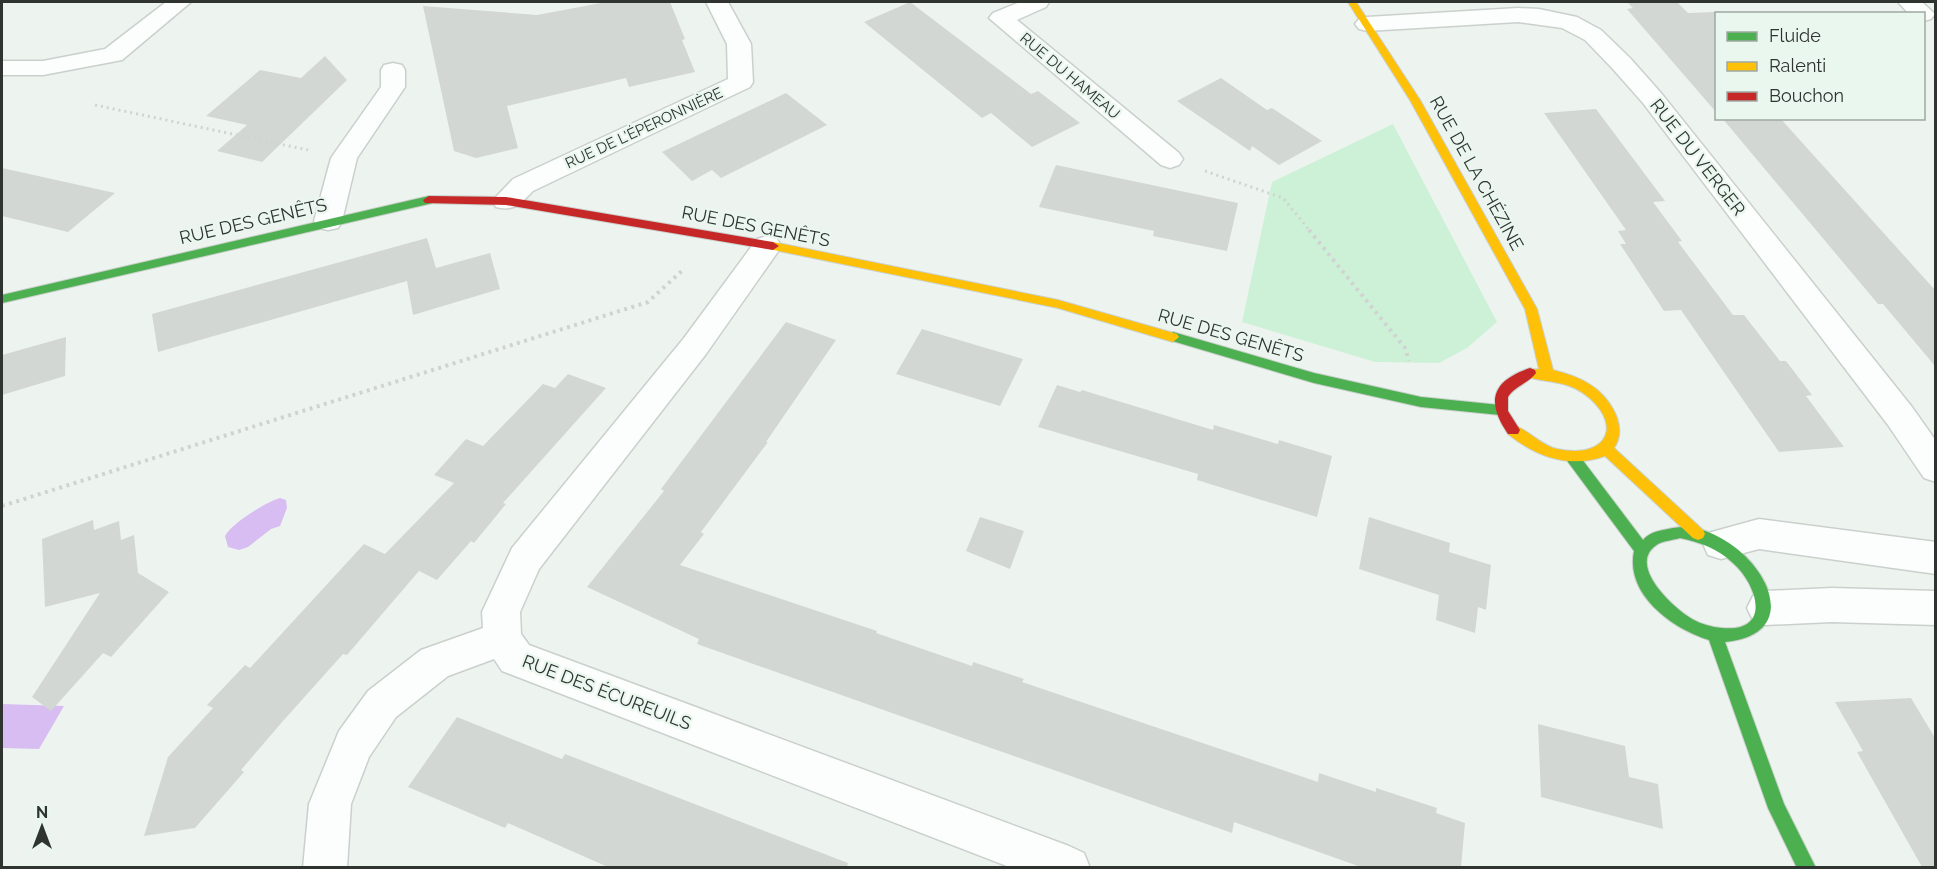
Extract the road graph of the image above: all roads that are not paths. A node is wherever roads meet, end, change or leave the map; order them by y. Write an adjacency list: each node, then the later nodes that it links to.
1 (180, 2): 8 (street)
2 (717, 2): 11 (street, RUE DE L'ÉPERONNIÈRE)
3 (1038, 2): 10 (street, RUE DU HAMEAU)
4 (1352, 2): 7 (street, RUE DE LA CHÉZINE)
5 (1909, 2): 6 (street)
6 (1921, 12)
7 (1367, 24): 15 (street, RUE DE LA CHÉZINE); 19 (street, RUE DU VERGER)
8 (2, 68)
9 (393, 70): 12 (street)
10 (1170, 159)
11 (506, 201): 12 (street, RUE DES GENÊTS); 13 (street, RUE DES GENÊTS)
12 (328, 221): 14 (street, RUE DES GENÊTS)
13 (767, 246): 16 (street, RUE DES GENÊTS); 26 (street)
14 (2, 299)
15 (1547, 373): 16 (street); 17 (street)
16 (1500, 410): 18 (street)
17 (1605, 448): 18 (street); 20 (street)
18 (1573, 458): 21 (street)
19 (1935, 468)
20 (1709, 539): 21 (street); 22 (street); 23 (street)
21 (1642, 550): 25 (street)
22 (1935, 558)
23 (1766, 608): 24 (street); 25 (street)
24 (1935, 608)
25 (1715, 635): 29 (street)
26 (502, 639): 27 (street); 28 (street, RUE DES ÉCUREUILS)
27 (326, 867)
28 (1069, 867)
29 (1808, 867)

